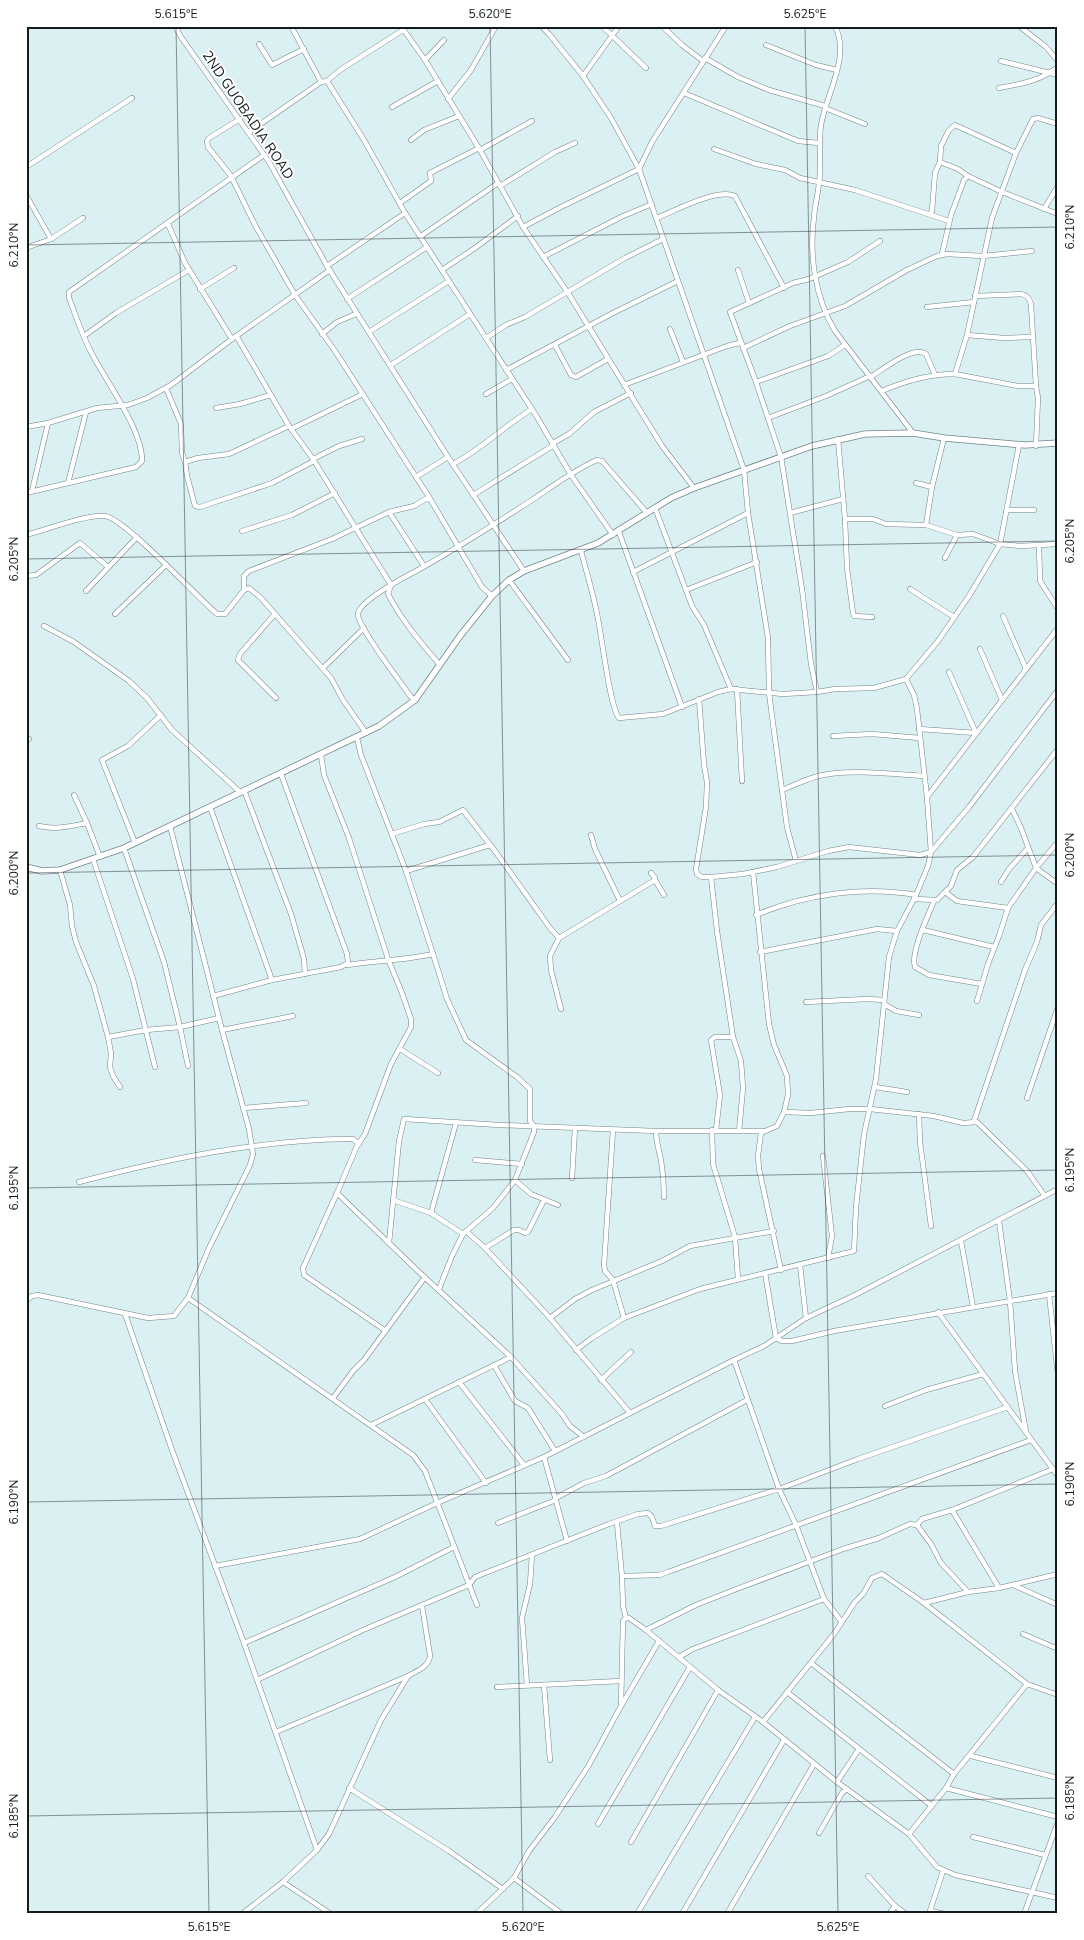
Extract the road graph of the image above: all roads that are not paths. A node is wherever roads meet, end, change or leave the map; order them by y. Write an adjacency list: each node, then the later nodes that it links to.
1 (175, 26): 36 (street, 2ND GUOBADIA ROAD)
2 (291, 26): 16 (street)
3 (496, 26): 32 (street)
4 (540, 26): 26 (street)
5 (602, 26): 12 (street)
6 (618, 26): 12 (street)
7 (662, 26): 17 (street)
8 (726, 26): 17 (street)
9 (835, 26): 23 (street)
10 (1018, 26): 20 (street)
11 (402, 28): 18 (street); 28 (street)
12 (613, 35): 22 (street); 26 (street)
13 (444, 40): 18 (street)
14 (259, 44): 16 (street)
15 (766, 45): 23 (street)
16 (304, 48): 28 (street)
17 (704, 59): 30 (street); 34 (street)
18 (425, 60): 27 (street)
19 (1001, 61): 24 (street)
20 (1058, 61)
21 (1058, 67): 24 (street)
22 (646, 68)
23 (837, 70): 34 (street)
24 (1050, 73): 25 (street); 29 (street)
25 (1058, 75)
26 (583, 76): 50 (street)
27 (438, 81): 32 (street); 33 (street)
28 (324, 82): 40 (street); 58 (street)
29 (999, 88)
30 (684, 92): 43 (street); 50 (street)
31 (132, 98): 49 (street)
32 (448, 99): 35 (street)
33 (392, 107)
34 (825, 107): 38 (street); 43 (street)
35 (459, 116): 41 (street); 44 (street)
36 (240, 119): 40 (street, 2ND GUOBADIA ROAD); 51 (street)
37 (532, 121): 44 (street)
38 (865, 124)
39 (1058, 124): 46 (street)
40 (249, 132): 47 (street, 2ND GUOBADIA ROAD)
41 (412, 140)
42 (575, 143): 54 (street)
43 (819, 143): 53 (street)
44 (479, 149): 54 (street); 58 (street)
45 (714, 149): 53 (street)
46 (1016, 153): 48 (street); 56 (street)
47 (264, 155): 51 (street); 83 (street, 2ND GUOBADIA ROAD)
48 (940, 162): 52 (street); 64 (street)
49 (26, 167)
50 (639, 169): 59 (street); 71 (street)
51 (231, 176): 70 (street); 93 (street)
52 (968, 176): 56 (street); 69 (street)
53 (820, 182): 64 (street); 87 (street)
54 (499, 184): 66 (street); 72 (street)
55 (1058, 186): 62 (street)
56 (1002, 192): 62 (street); 80 (street)
57 (26, 195): 60 (street)
58 (400, 203): 63 (street)
59 (652, 204): 68 (street); 81 (street)
60 (32, 205): 61 (street); 73 (street)
61 (26, 206)
62 (1044, 209): 65 (street)
63 (405, 213): 72 (street); 83 (street)
64 (930, 214): 69 (street)
65 (1058, 214)
66 (518, 216): 71 (street); 85 (street)
67 (83, 218): 73 (street)
68 (656, 218): 74 (street); 90 (street)
69 (949, 220): 79 (street)
70 (168, 224): 84 (street); 107 (street)
71 (523, 227): 81 (street)
72 (421, 236): 76 (street)
73 (51, 239): 77 (street)
74 (663, 239): 89 (street); 92 (street)
75 (880, 241): 87 (street)
76 (427, 247): 85 (street); 95 (street)
77 (26, 248)
78 (1032, 252): 80 (street)
79 (942, 254): 80 (street); 99 (street)
80 (983, 256): 94 (street)
81 (543, 258): 92 (street)
82 (234, 268): 91 (street)
83 (328, 268): 93 (street); 95 (street, 2ND GUOBADIA ROAD)
84 (189, 270): 91 (street); 107 (street)
85 (442, 270): 88 (street)
86 (738, 270): 97 (street)
87 (815, 276): 90 (street); 99 (street)
88 (449, 281): 101 (street); 104 (street)
89 (678, 281): 102 (street); 115 (street)
90 (784, 288): 97 (street)
91 (200, 289): 109 (street)
92 (568, 293): 102 (street); 110 (street)
93 (295, 295): 105 (street); 109 (street)
94 (975, 296): 96 (street); 108 (street)
95 (347, 299): 100 (street, 2ND GUOBADIA ROAD)
96 (974, 302): 98 (street); 106 (street)
97 (749, 303): 111 (street)
98 (926, 307)
99 (825, 313): 113 (street); 114 (street)
100 (356, 314): 104 (street, 2ND GUOBADIA ROAD); 105 (street)
101 (470, 314): 110 (street); 118 (street)
102 (588, 326): 112 (street); 116 (street)
103 (670, 329): 117 (street)
104 (369, 332): 118 (street, 2ND GUOBADIA ROAD)
105 (322, 334): 131 (street)
106 (967, 335): 108 (street); 120 (street)
107 (84, 336): 133 (street)
108 (1033, 337): 126 (street)
109 (234, 338): 127 (street); 130 (street)
110 (486, 338): 119 (street)
111 (740, 343): 114 (street); 115 (street)
112 (555, 345): 116 (street); 119 (street)
113 (845, 345): 122 (street); 124 (street)
114 (743, 348): 124 (street)
115 (704, 354): 117 (street); 154 (street)
116 (608, 359): 125 (street)
117 (683, 362): 125 (street)
118 (391, 365): 149 (street, 2ND GUOBADIA ROAD)
119 (506, 370): 123 (street)
120 (955, 374): 121 (street); 126 (street)
121 (935, 375): 122 (street); 128 (street)
122 (870, 377): 128 (street); 137 (street)
123 (512, 379): 132 (street); 135 (street)
124 (756, 382): 137 (street)
125 (624, 385): 129 (street)
126 (1036, 386): 148 (street)
127 (166, 388): 133 (street); 152 (street)
128 (882, 391): 141 (street)
129 (630, 393): 146 (street); 160 (street)
130 (271, 394): 134 (street); 140 (street)
131 (363, 394): 140 (street); 156 (street)
132 (486, 394)
133 (121, 406): 136 (street); 157 (street)
134 (216, 408)
135 (532, 409): 146 (street); 153 (street)
136 (86, 412): 138 (street); 157 (street)
137 (768, 418): 150 (street)
138 (48, 423): 139 (street); 161 (street)
139 (26, 427)
140 (290, 427): 151 (street); 152 (street)
141 (913, 433): 142 (street); 144 (street)
142 (944, 438): 147 (street); 159 (street)
143 (362, 439): 151 (street)
144 (838, 439): 150 (street); 166 (street)
145 (1058, 443): 148 (street)
146 (553, 444): 155 (street); 164 (street)
147 (1019, 445): 148 (street); 168 (street)
148 (1036, 446)
149 (448, 457): 153 (street, 2ND GUOBADIA ROAD); 156 (street)
150 (781, 457): 154 (street); 172 (street)
151 (314, 460): 152 (street); 163 (street)
152 (185, 462)
153 (454, 464): 164 (street, 2ND GUOBADIA ROAD)
154 (744, 470): 160 (street); 171 (street)
155 (571, 475): 173 (street); 175 (street); 179 (street)
156 (416, 477): 165 (street)
157 (68, 483): 161 (street)
158 (916, 483): 159 (street)
159 (932, 487): 176 (street)
160 (694, 488): 167 (street)
161 (32, 491): 162 (street)
162 (26, 493)
163 (335, 493): 177 (street); 178 (street)
164 (473, 495): 175 (street, 2ND GUOBADIA ROAD)
165 (429, 497): 170 (street); 186 (street)
166 (843, 500): 172 (street); 174 (street)
167 (655, 508): 173 (street); 188 (street)
168 (1007, 510): 169 (street); 183 (street)
169 (1034, 510)
170 (389, 512): 177 (street); 192 (street)
171 (748, 512): 188 (street); 190 (street)
172 (790, 513): 223 (street)
173 (647, 514): 179 (street)
174 (845, 520): 176 (street); 208 (street)
175 (494, 524): 186 (street); 194 (street, 2ND GUOBADIA ROAD)
176 (926, 525): 181 (street)
177 (355, 526): 198 (street); 200 (street)
178 (242, 531)
179 (616, 533): 187 (street); 195 (street)
180 (26, 535): 182 (street)
181 (957, 535): 183 (street); 189 (street)
182 (137, 537): 191 (street); 193 (street)
183 (1000, 544): 185 (street); 209 (street)
184 (1058, 544): 185 (street)
185 (1039, 545): 204 (street)
186 (459, 546): 192 (street); 203 (street)
187 (581, 551): 194 (street); 229 (street)
188 (671, 552): 195 (street); 201 (street)
189 (945, 558)
190 (757, 562): 201 (street); 224 (street)
191 (166, 565): 200 (street); 205 (street)
192 (424, 566): 198 (street)
193 (108, 567): 196 (street); 202 (street)
194 (524, 571): 197 (street)
195 (633, 572): 229 (street)
196 (26, 576)
197 (509, 580): 203 (street); 214 (street)
198 (391, 585): 211 (street); 215 (street)
199 (910, 589): 209 (street)
200 (244, 590): 206 (street)
201 (686, 590): 220 (street)
202 (86, 591)
203 (492, 596): 215 (street)
204 (1058, 608)
205 (115, 614)
206 (274, 614): 216 (street); 225 (street)
207 (1003, 616): 217 (street)
208 (872, 617)
209 (954, 618): 219 (street)
210 (44, 626): 230 (street)
211 (364, 628): 216 (street); 227 (street)
212 (1058, 628): 217 (street)
213 (980, 649): 228 (street)
214 (568, 660)
215 (440, 665): 227 (street)
216 (323, 668): 232 (street)
217 (1026, 668): 228 (street)
218 (949, 672): 233 (street)
219 (906, 679): 223 (street); 231 (street)
220 (731, 689): 221 (street); 226 (street)
221 (737, 689): 224 (street); 241 (street)
222 (1058, 690): 258 (street)
223 (817, 692): 224 (street)
224 (769, 693): 242 (street)
225 (276, 698)
226 (699, 699): 229 (street); 267 (street)
227 (415, 700): 232 (street)
228 (1002, 700): 233 (street)
229 (682, 707)
230 (161, 716): 243 (street); 254 (street)
231 (919, 729): 233 (street); 236 (street)
232 (366, 733): 235 (street)
233 (976, 733): 245 (street)
234 (833, 736): 236 (street)
235 (357, 738): 238 (street); 251 (street)
236 (920, 738): 240 (street)
237 (1058, 749): 247 (street)
238 (321, 755): 239 (street); 285 (street)
239 (281, 774): 243 (street); 286 (street)
240 (924, 776): 242 (street); 245 (street)
241 (742, 781)
242 (782, 790): 260 (street)
243 (242, 791): 246 (street); 287 (street)
244 (74, 796): 248 (street)
245 (927, 797): 258 (street)
246 (210, 807): 250 (street); 288 (street)
247 (1012, 809): 257 (street); 271 (street)
248 (87, 823): 249 (street); 259 (street)
249 (39, 826)
250 (170, 826): 254 (street); 290 (street)
251 (392, 834): 255 (street); 264 (street)
252 (591, 835): 274 (street)
253 (1058, 842): 262 (street)
254 (135, 843): 256 (street)
255 (490, 845): 264 (street); 281 (street)
256 (124, 848): 259 (street); 299 (street)
257 (1028, 848): 262 (street); 269 (street)
258 (931, 852): 260 (street); 273 (street)
259 (96, 858): 263 (street); 300 (street)
260 (796, 861): 265 (street)
261 (26, 867): 263 (street)
262 (1036, 868): 270 (street); 277 (street)
263 (60, 870): 302 (street)
264 (406, 871): 284 (street)
265 (753, 872): 267 (street); 278 (street)
266 (651, 873): 268 (street)
267 (711, 877): 303 (street)
268 (655, 880): 272 (street); 274 (street)
269 (1001, 882)
270 (1058, 884)
271 (946, 892): 275 (street); 277 (street)
272 (664, 895)
273 (915, 897): 275 (street); 278 (street); 280 (street)
274 (620, 901): 281 (street)
275 (934, 901): 279 (street)
276 (1058, 903): 318 (street)
277 (1008, 908): 282 (street)
278 (756, 915): 283 (street)
279 (923, 930): 282 (street); 289 (street)
280 (897, 931): 283 (street); 293 (street)
281 (559, 938): 295 (street)
282 (994, 947): 289 (street)
283 (760, 952): 315 (street)
284 (433, 954): 285 (street); 319 (street)
285 (388, 959): 286 (street); 304 (street)
286 (347, 965): 287 (street)
287 (305, 974): 288 (street)
288 (272, 980): 290 (street)
289 (982, 984): 291 (street)
290 (213, 996): 298 (street)
291 (977, 1001)
292 (806, 1002): 293 (street)
293 (884, 1002): 296 (street); 309 (street)
294 (1058, 1007): 311 (street)
295 (561, 1009)
296 (919, 1015)
297 (293, 1016): 301 (street)
298 (219, 1018): 299 (street); 301 (street)
299 (180, 1027): 300 (street); 305 (street)
300 (146, 1030): 302 (street); 306 (street)
301 (222, 1030): 313 (street)
302 (108, 1037): 308 (street)
303 (733, 1037): 322 (street); 324 (street)
304 (400, 1049): 307 (street); 326 (street)
305 (188, 1066)
306 (155, 1068)
307 (438, 1073)
308 (120, 1087)
309 (875, 1087): 310 (street); 314 (street)
310 (907, 1092)
311 (1027, 1098)
312 (306, 1103): 313 (street)
313 (243, 1108): 327 (street)
314 (870, 1109): 315 (street); 316 (street); 350 (street)
315 (784, 1112): 325 (street)
316 (919, 1114): 318 (street); 343 (street)
317 (456, 1122): 319 (street); 338 (street); 341 (street)
318 (974, 1122): 336 (street)
319 (534, 1126): 320 (street); 330 (street)
320 (575, 1128): 321 (street); 331 (street)
321 (613, 1130): 323 (street); 356 (street)
322 (714, 1130): 323 (street); 324 (street); 346 (street)
323 (656, 1131): 337 (street)
324 (738, 1131): 325 (street)
325 (764, 1131): 344 (street)
326 (359, 1144): 327 (street); 335 (street)
327 (253, 1146): 333 (street); 360 (street)
328 (823, 1156): 350 (street)
329 (475, 1160): 330 (street)
330 (522, 1164): 332 (street)
331 (572, 1178)
332 (515, 1180): 339 (street); 345 (street)
333 (79, 1182)
334 (1058, 1190): 336 (street)
335 (337, 1193): 348 (street); 369 (street)
336 (1045, 1196): 342 (street)
337 (664, 1197)
338 (393, 1200): 341 (street); 348 (street)
339 (544, 1200): 340 (street); 349 (street)
340 (558, 1205)
341 (432, 1213): 345 (street)
342 (999, 1221): 347 (street); 361 (street)
343 (931, 1226)
344 (774, 1231): 346 (street); 352 (street)
345 (464, 1232): 349 (street); 357 (street)
346 (736, 1236): 355 (street); 356 (street)
347 (960, 1241): 363 (street); 368 (street)
348 (389, 1243): 354 (street)
349 (485, 1248): 366 (street)
350 (828, 1258): 351 (street)
351 (800, 1265): 352 (street); 368 (street)
352 (781, 1270): 353 (street)
353 (765, 1273): 355 (street); 370 (street)
354 (425, 1277): 357 (street); 369 (street)
355 (738, 1279): 367 (street)
356 (612, 1280): 366 (street); 367 (street)
357 (439, 1289): 373 (street)
358 (1058, 1293): 359 (street)
359 (1049, 1294): 361 (street); 377 (street)
360 (188, 1298): 365 (street); 380 (street)
361 (1010, 1300): 363 (street); 387 (street)
362 (26, 1301): 365 (street)
363 (973, 1307): 364 (street)
364 (938, 1312): 370 (street); 376 (street)
365 (125, 1314): 408 (street)
366 (550, 1318): 371 (street)
367 (624, 1318): 371 (street)
368 (806, 1318): 370 (street)
369 (386, 1331): 380 (street)
370 (776, 1338): 374 (street)
371 (576, 1350): 378 (street)
372 (631, 1352): 378 (street)
373 (511, 1357): 375 (street); 388 (street)
374 (734, 1360): 382 (street); 385 (street)
375 (494, 1365): 379 (street); 390 (street)
376 (984, 1374): 383 (street); 384 (street)
377 (1058, 1375)
378 (601, 1380): 385 (street)
379 (459, 1382): 381 (street); 392 (street)
380 (332, 1398): 386 (street)
381 (425, 1399): 386 (street); 395 (street)
382 (747, 1400): 396 (street); 397 (street)
383 (885, 1406)
384 (1008, 1407): 387 (street); 396 (street)
385 (630, 1413): 388 (street)
386 (371, 1425): 398 (street)
387 (1026, 1432): 389 (street)
388 (584, 1437): 390 (street)
389 (1031, 1440): 393 (street); 402 (street)
390 (555, 1451): 391 (street)
391 (544, 1457): 392 (street); 397 (street)
392 (524, 1465): 395 (street)
393 (1053, 1469): 394 (street); 399 (street)
394 (1058, 1476)
395 (486, 1483): 398 (street)
396 (779, 1489): 401 (street); 402 (street)
397 (556, 1499): 400 (street); 404 (street)
398 (437, 1503): 405 (street); 408 (street)
399 (952, 1510): 403 (street); 413 (street)
400 (498, 1523)
401 (616, 1523): 404 (street); 410 (street)
402 (796, 1525): 407 (street); 410 (street)
403 (917, 1525): 407 (street); 414 (street)
404 (567, 1541): 406 (street)
405 (454, 1548): 411 (street); 425 (street)
406 (532, 1555): 411 (street); 434 (street)
407 (811, 1561): 415 (street); 422 (street)
408 (215, 1566): 425 (street)
409 (1058, 1574): 412 (street)
410 (622, 1576): 420 (street)
411 (469, 1585): 417 (street); 419 (street)
412 (1014, 1585): 413 (street); 418 (street)
413 (999, 1588): 414 (street)
414 (968, 1592): 416 (street)
415 (824, 1599): 421 (street); 427 (street)
416 (924, 1603): 421 (street); 433 (street)
417 (477, 1605)
418 (1058, 1605)
419 (422, 1606): 430 (street); 431 (street)
420 (626, 1618): 422 (street); 432 (street)
421 (841, 1621): 428 (street)
422 (646, 1630): 424 (street)
423 (1023, 1634): 426 (street)
424 (659, 1641): 427 (street); 440 (street)
425 (244, 1643): 431 (street)
426 (1058, 1649)
427 (679, 1657): 429 (street)
428 (811, 1663): 438 (street); 449 (street)
429 (690, 1667): 437 (street); 458 (street)
430 (408, 1676): 443 (street); 452 (street)
431 (257, 1680): 443 (street)
432 (621, 1681): 435 (street); 440 (street)
433 (1027, 1684): 439 (street); 446 (street)
434 (527, 1685): 435 (street); 436 (street)
435 (544, 1685): 447 (street)
436 (497, 1687)
437 (718, 1690): 441 (street); 462 (street)
438 (787, 1692): 442 (street); 445 (street)
439 (1058, 1695)
440 (621, 1706): 467 (street)
441 (755, 1717): 442 (street); 478 (street)
442 (763, 1722): 444 (street)
443 (276, 1732): 463 (street)
444 (784, 1740): 448 (street); 479 (street)
445 (860, 1749): 451 (street); 455 (street)
446 (971, 1756): 449 (street); 450 (street)
447 (550, 1760)
448 (814, 1764): 451 (street); 480 (street)
449 (954, 1774): 453 (street)
450 (1058, 1778)
451 (837, 1782): 454 (street)
452 (349, 1788): 463 (street); 469 (street)
453 (946, 1788): 455 (street); 456 (street)
454 (847, 1789): 459 (street); 460 (street)
455 (932, 1806): 460 (street)
456 (1058, 1817)
457 (1058, 1822): 464 (street)
458 (598, 1824)
459 (819, 1833)
460 (909, 1834): 465 (street)
461 (973, 1837): 464 (street)
462 (631, 1842)
463 (317, 1850): 468 (street)
464 (1045, 1855): 470 (street)
465 (943, 1871): 470 (street); 473 (street)
466 (868, 1876): 472 (street)
467 (514, 1878): 469 (street); 477 (street)
468 (284, 1882): 474 (street); 475 (street)
469 (503, 1889): 476 (street)
470 (1033, 1893): 471 (street); 484 (street)
471 (1058, 1898)
472 (895, 1906): 481 (street); 482 (street)
473 (930, 1912): 483 (street)
474 (242, 1914)
475 (331, 1914)
476 (476, 1914)
477 (562, 1914)
478 (637, 1914)
479 (682, 1914)
480 (727, 1914)
481 (889, 1914)
482 (906, 1914)
483 (945, 1914)
484 (1024, 1914)

